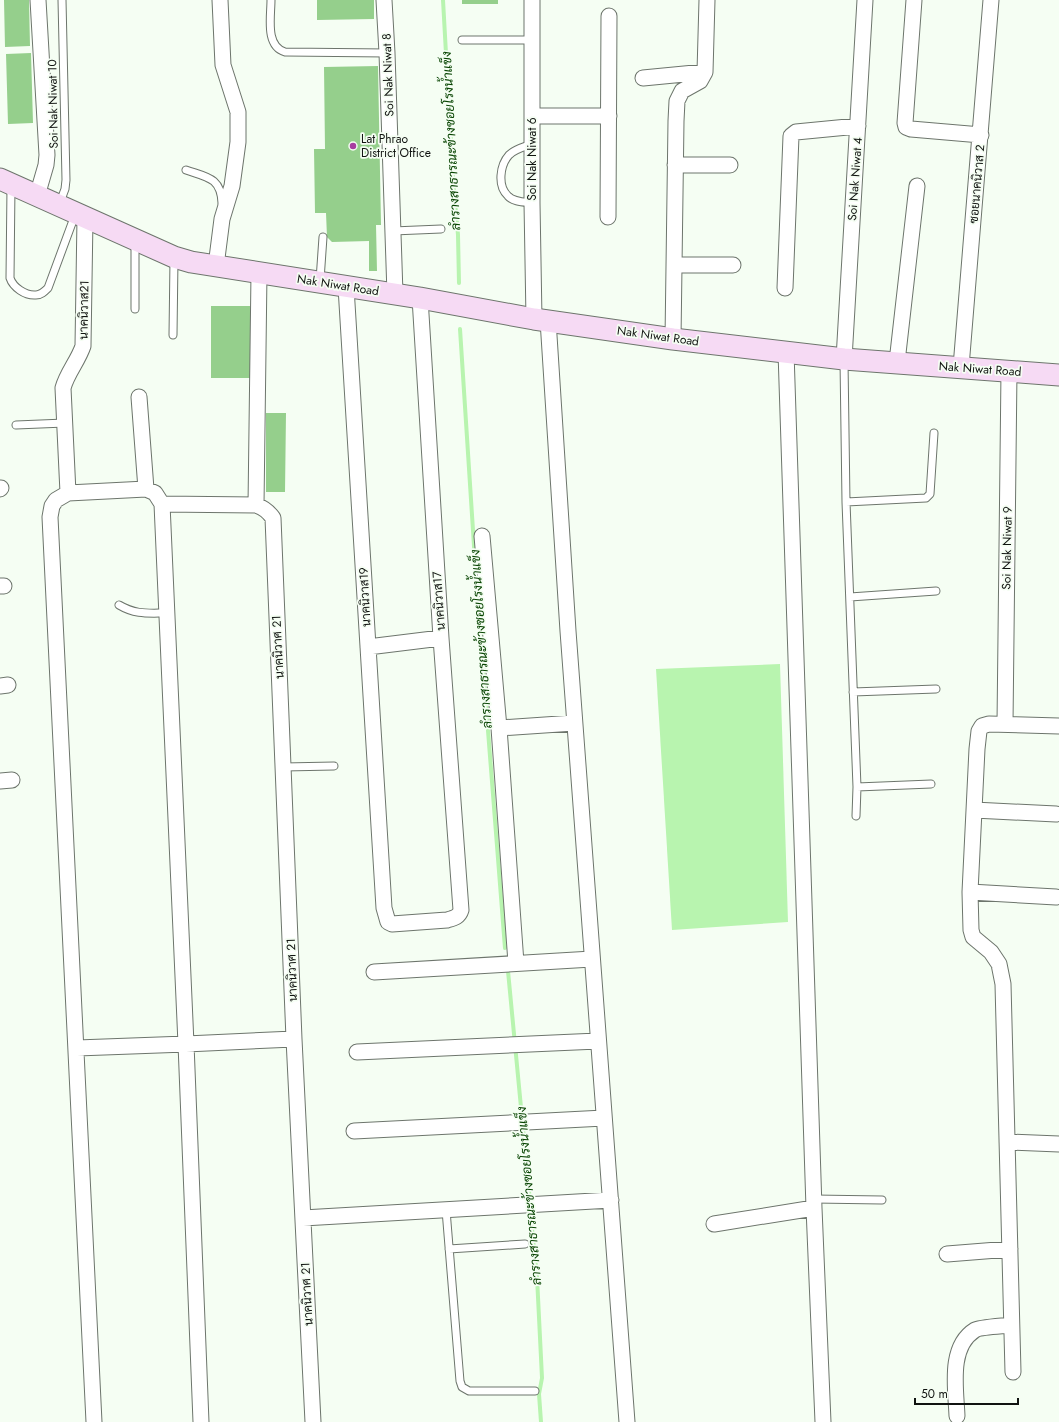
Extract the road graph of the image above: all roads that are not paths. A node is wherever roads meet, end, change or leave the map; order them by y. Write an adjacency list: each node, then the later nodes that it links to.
1 (38, 0): 27 (street)
2 (62, 0): 29 (lane, Soi Nak Niwat 10)
3 (220, 0): 31 (street)
4 (270, 0): 14 (lane)
5 (384, 0): 14 (street, Soi Nak Niwat 8)
6 (532, 0): 13 (street, Soi Nak Niwat 6)
7 (707, 0): 15 (street)
8 (865, 0): 19 (street, Soi Nak Niwat 4)
9 (914, 0): 20 (street)
10 (991, 0): 20 (street, ซอยนาคนิวาส 2)
11 (609, 16): 18 (street)
12 (462, 40): 13 (lane)
13 (532, 40): 17 (street, Soi Nak Niwat 6)
14 (387, 52): 33 (street, Soi Nak Niwat 8)
15 (705, 72): 16 (street); 22 (street)
16 (643, 78)
17 (532, 116): 18 (street); 21 (street, Soi Nak Niwat 6)
18 (609, 116): 30 (street)
19 (858, 126): 43 (street); 51 (street, Soi Nak Niwat 4)
20 (981, 135): 53 (street, ซอยนาคนิวาส 2)
21 (532, 144): 28 (street, Soi Nak Niwat 6); 28 (lane)
22 (675, 165): 23 (street); 37 (street)
23 (730, 165)
24 (186, 170): 31 (lane)
25 (6, 182): 27 (main road, Nak Niwat Road); 29 (lane, Soi Nak Niwat 10)
26 (917, 186): 52 (street)
27 (37, 196): 29 (main road, Nak Niwat Road)
28 (532, 203): 47 (street, Soi Nak Niwat 6)
29 (73, 212): 35 (main road, Nak Niwat Road); 57 (street, นาคนิวาส21)
30 (608, 217)
31 (222, 219): 39 (street)
32 (441, 229): 33 (lane)
33 (393, 231): 44 (street, Soi Nak Niwat 8)
34 (323, 237): 41 (lane)
35 (135, 240): 36 (main road, Nak Niwat Road); 46 (lane)
36 (174, 257): 39 (main road, Nak Niwat Road); 48 (lane)
37 (674, 265): 38 (street); 49 (street)
38 (733, 265)
39 (216, 266): 40 (main road, Nak Niwat Road)
40 (259, 273): 41 (main road, Nak Niwat Road); 64 (street)
41 (320, 283): 42 (main road, Nak Niwat Road)
42 (346, 287): 44 (main road, Nak Niwat Road); 71 (street, นาคนิวาส19)
43 (785, 288)
44 (395, 294): 45 (main road, Nak Niwat Road)
45 (420, 298): 47 (main road, Nak Niwat Road); 70 (street, นาคนิวาส17)
46 (135, 309)
47 (541, 320): 49 (main road, Nak Niwat Road); 74 (street, Soi Nak Niwat 6)
48 (173, 335)
49 (673, 339): 50 (main road, Nak Niwat Road)
50 (786, 352): 51 (main road, Nak Niwat Road); 102 (street)
51 (844, 359): 52 (main road, Nak Niwat Road); 62 (lane)
52 (897, 362): 53 (main road, Nak Niwat Road)
53 (961, 367): 54 (main road, Nak Niwat Road)
54 (1009, 371): 55 (main road, Nak Niwat Road); 75 (street, Soi Nak Niwat 9)
55 (1059, 375)
56 (139, 397): 60 (street)
57 (65, 423): 58 (lane); 61 (street, นาคนิวาส21)
58 (16, 425)
59 (934, 434): 62 (lane)
60 (146, 489): 61 (street); 63 (street)
61 (68, 493): 94 (street)
62 (846, 502): 67 (lane)
63 (162, 504): 64 (street); 69 (street)
64 (256, 505): 79 (street, นาคนิวาศ 21)
65 (482, 536): 77 (street)
66 (936, 591): 67 (lane)
67 (850, 598): 73 (lane)
68 (119, 605): 69 (lane)
69 (167, 613): 93 (street)
70 (441, 638): 71 (street); 87 (street, นาคนิวาส17)
71 (368, 648): 87 (street, นาคนิวาส19)
72 (936, 689): 73 (lane)
73 (853, 692): 81 (lane)
74 (574, 723): 77 (street); 88 (street, Soi Nak Niwat 6)
75 (1005, 724): 76 (street); 82 (street)
76 (1059, 726)
77 (499, 728): 89 (street)
78 (334, 766): 79 (lane)
79 (284, 767): 91 (street, นาคนิวาศ 21)
80 (931, 784): 81 (lane)
81 (857, 787): 84 (lane)
82 (974, 810): 83 (street); 85 (street)
83 (1056, 814)
84 (856, 816)
85 (970, 892): 86 (street); 98 (street)
86 (1056, 897)
87 (384, 908)
88 (592, 959): 89 (street); 92 (street, Soi Nak Niwat 6)
89 (516, 963): 90 (street)
90 (374, 972)
91 (294, 1039): 93 (street); 104 (street, นาคนิวาศ 21)
92 (598, 1040): 95 (street); 96 (street, Soi Nak Niwat 6)
93 (186, 1044): 94 (street); 115 (street)
94 (77, 1048): 114 (street)
95 (357, 1052)
96 (604, 1118): 97 (street); 100 (street, Soi Nak Niwat 6)
97 (354, 1131)
98 (1007, 1142): 99 (street); 108 (street)
99 (1059, 1144)
100 (611, 1200): 103 (street); 117 (street, Soi Nak Niwat 6)
101 (882, 1200): 102 (lane)
102 (814, 1204): 105 (street); 118 (street)
103 (446, 1210): 104 (street); 107 (lane)
104 (303, 1218): 116 (street, นาคนิวาศ 21)
105 (714, 1224)
106 (525, 1244): 107 (lane)
107 (449, 1249): 112 (lane)
108 (1010, 1249): 109 (street); 110 (street)
109 (947, 1254)
110 (1012, 1325): 111 (street); 113 (street)
111 (1013, 1372)
112 (535, 1391)
113 (957, 1416)
114 (94, 1422)
115 (200, 1422)
116 (313, 1422)
117 (627, 1422)
118 (823, 1422)

